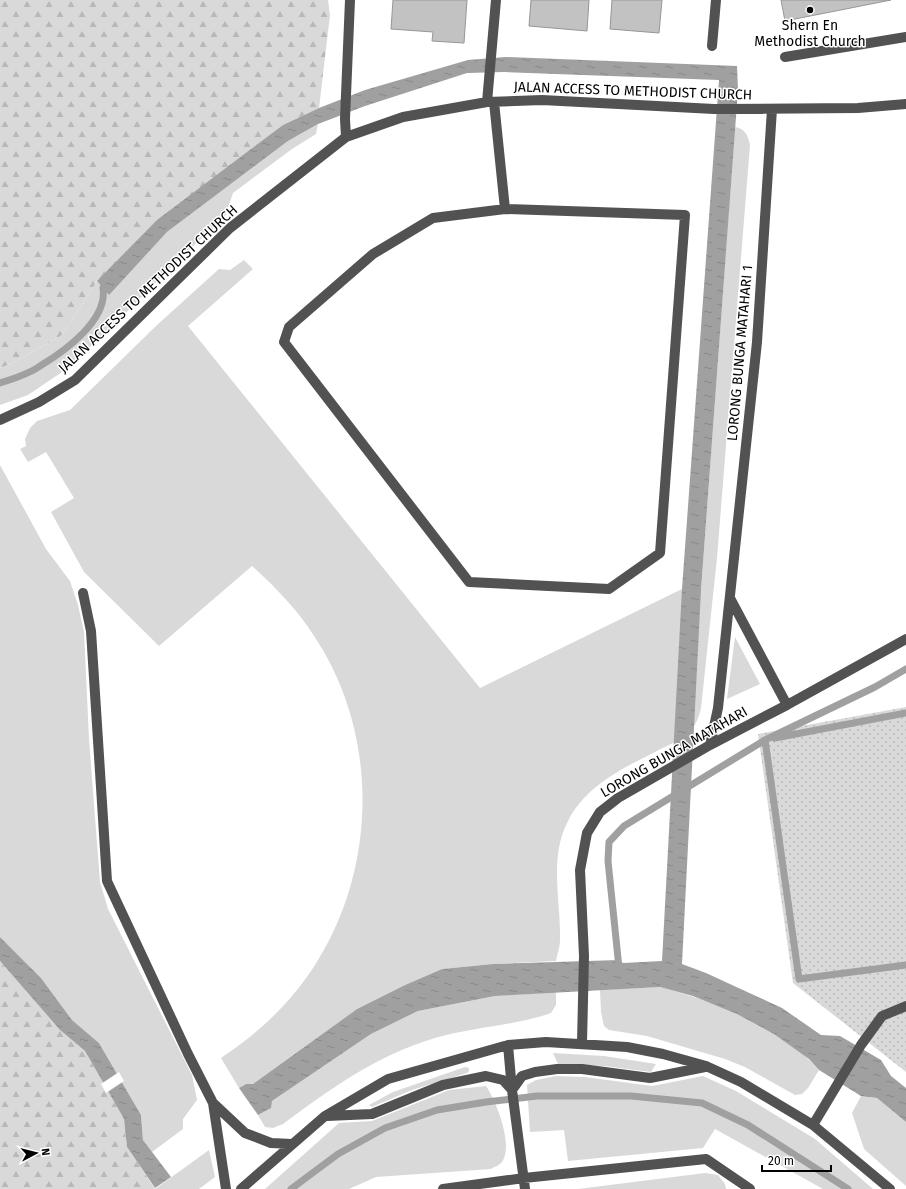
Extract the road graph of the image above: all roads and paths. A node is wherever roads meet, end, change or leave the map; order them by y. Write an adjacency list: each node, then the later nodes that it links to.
1 (350, 0): 10 (street)
2 (496, 0): 7 (street)
3 (716, 0): 5 (street)
4 (906, 37): 6 (street)
5 (712, 46)
6 (785, 57)
7 (491, 102): 9 (street, JALAN ACCESS TO METHODIST CHURCH); 10 (street, JALAN ACCESS TO METHODIST CHURCH); 11 (street)
8 (906, 104): 9 (street, JALAN ACCESS TO METHODIST CHURCH)
9 (772, 109): 14 (street, LORONG BUNGA MATAHARI 1)
10 (346, 138): 12 (street, JALAN ACCESS TO METHODIST CHURCH)
11 (505, 208): 11 (street)
12 (0, 420)
13 (83, 593): 23 (street)
14 (730, 598): 16 (street); 17 (street, LORONG BUNGA MATAHARI 1)
15 (906, 639): 16 (street, LORONG BUNGA MATAHARI)
16 (787, 705): 17 (street, LORONG BUNGA MATAHARI)
17 (710, 745): 19 (street, LORONG BUNGA MATAHARI)
18 (906, 1006): 25 (street)
19 (582, 1043): 20 (street); 21 (street)
20 (508, 1045): 22 (street); 24 (street)
21 (706, 1066): 22 (street); 25 (street)
22 (512, 1090): 24 (street); 27 (street)
23 (213, 1102): 26 (street); 29 (street)
24 (324, 1116): 26 (street)
25 (813, 1125): 34 (street)
26 (292, 1144): 30 (street)
27 (524, 1178): 28 (street); 31 (street); 32 (street)
28 (739, 1185): 33 (street)
29 (226, 1189)
30 (240, 1189)
31 (443, 1189)
32 (526, 1189)
33 (750, 1189)
34 (890, 1189)

